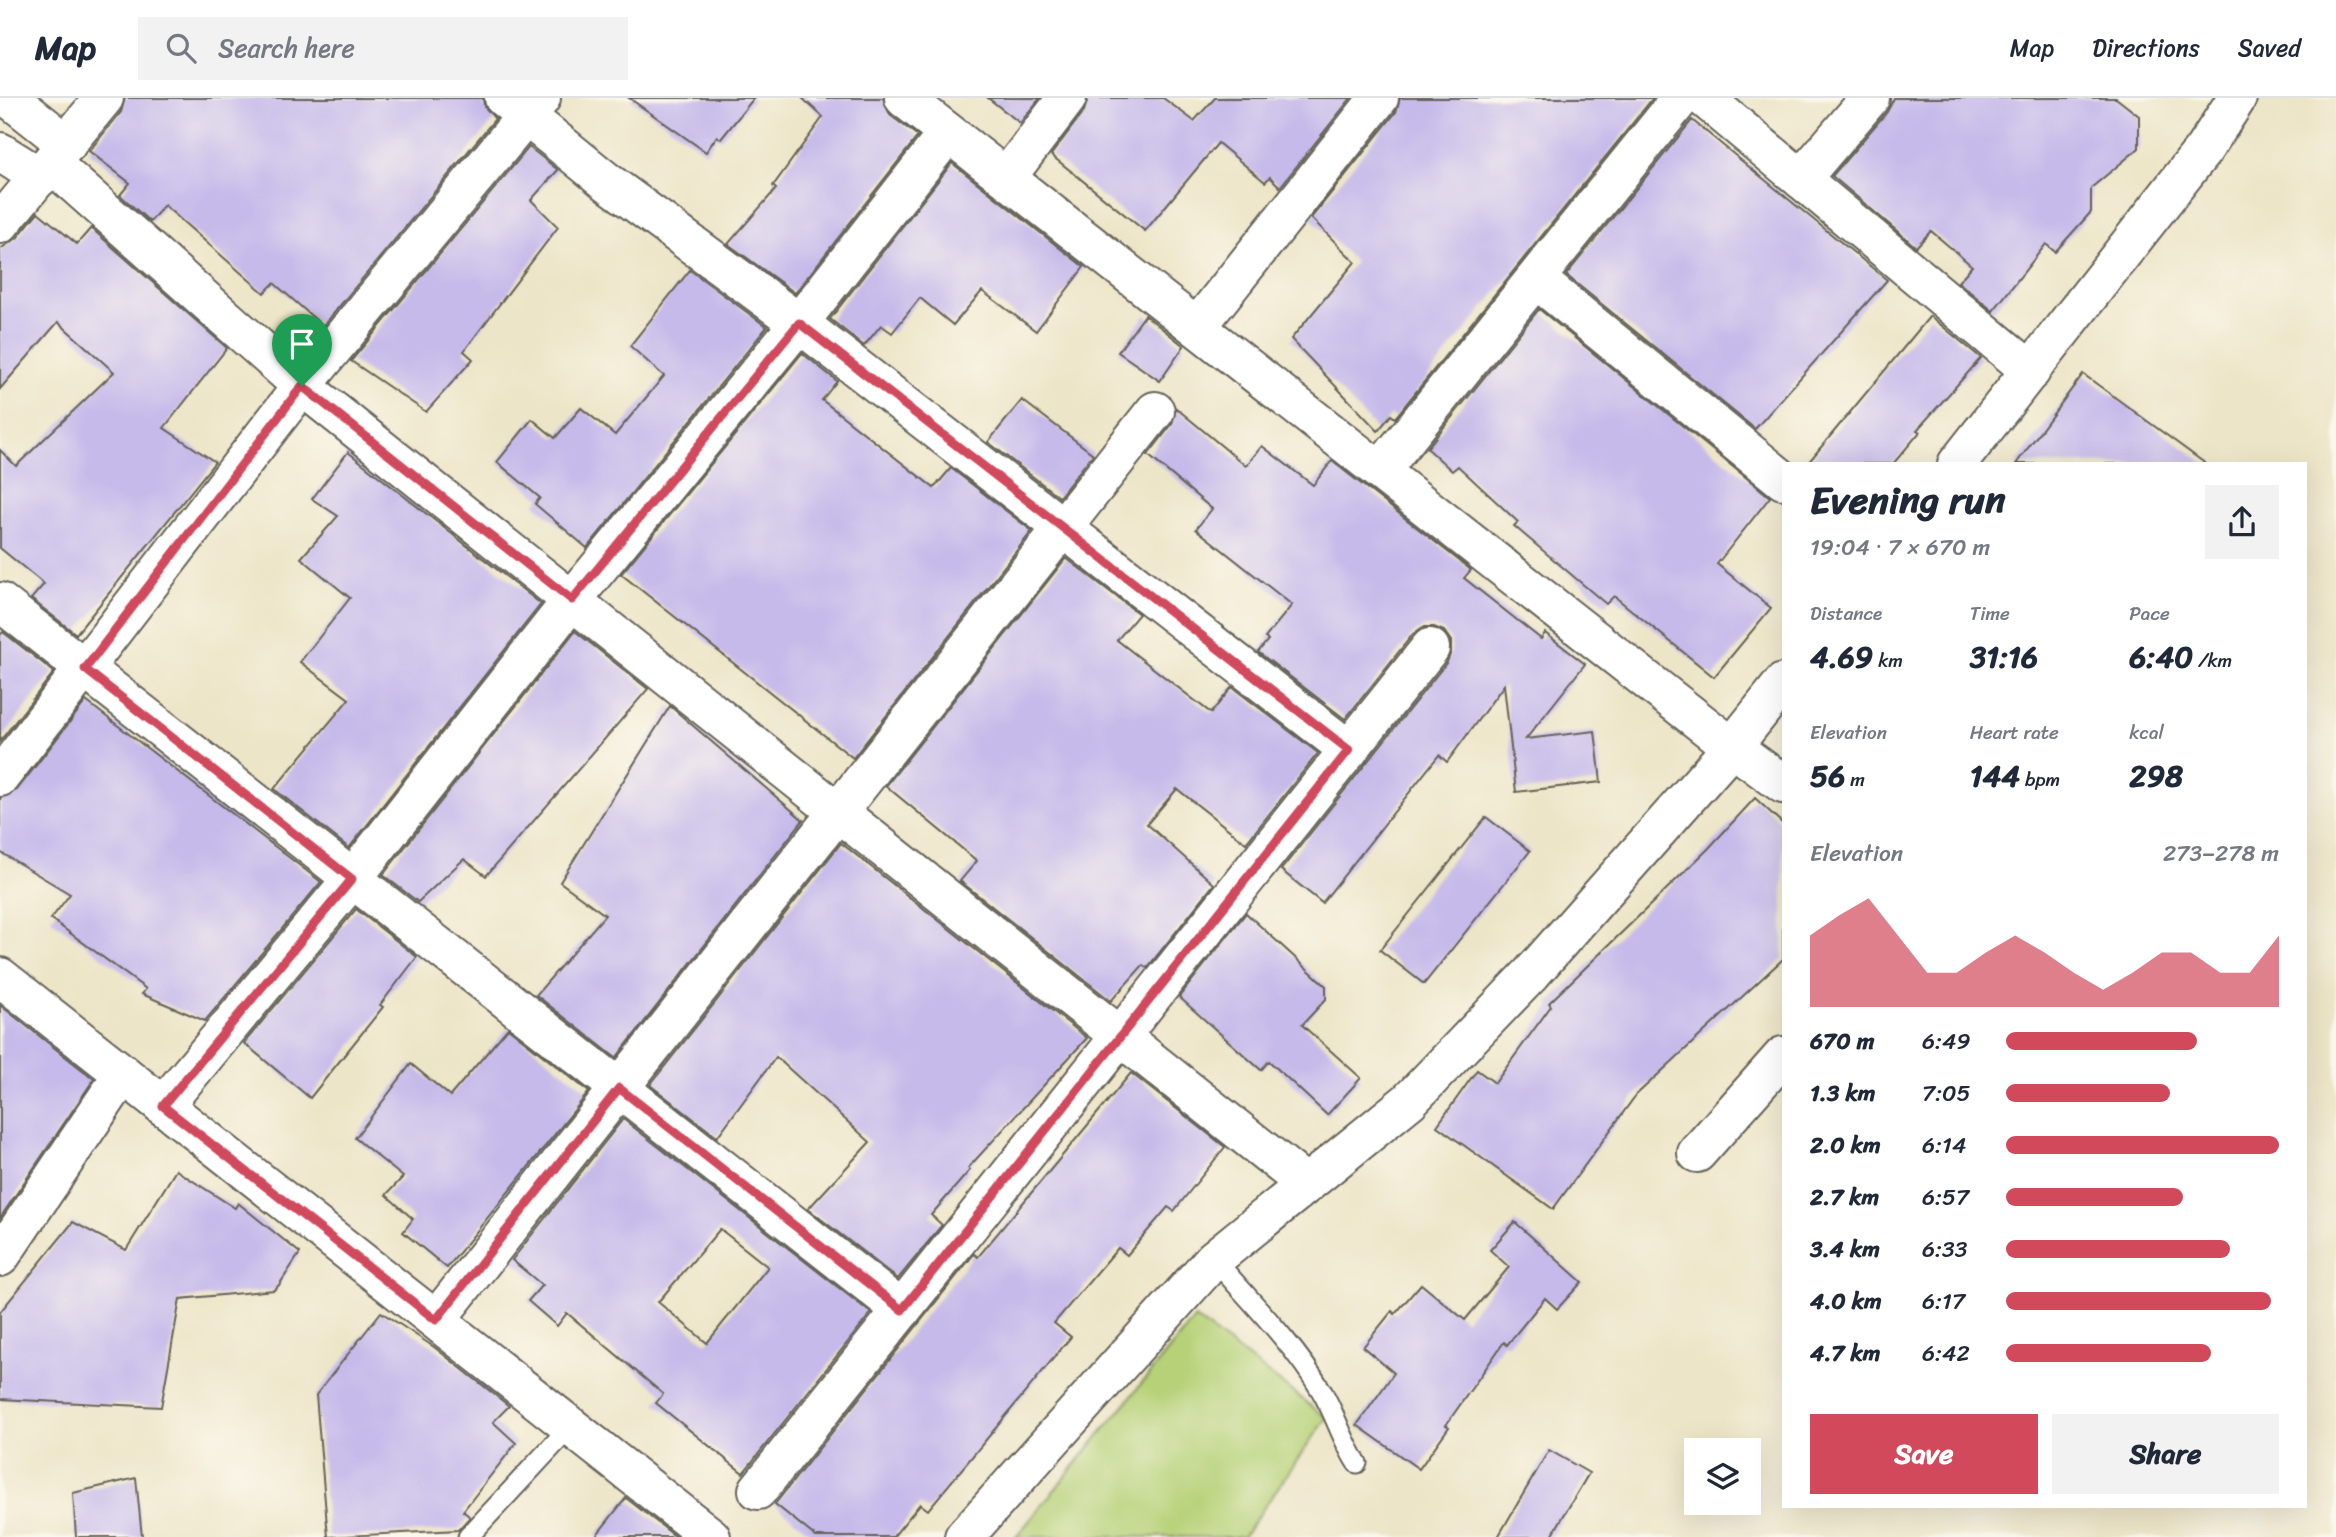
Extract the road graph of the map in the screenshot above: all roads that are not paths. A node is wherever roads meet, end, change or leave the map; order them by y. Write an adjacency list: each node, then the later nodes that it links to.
1 (9, 98): 13 (street)
2 (104, 98): 13 (street)
3 (904, 98): 11 (street)
4 (1068, 98): 14 (street)
5 (1379, 98): 19 (street)
6 (1681, 98): 17 (street)
7 (1704, 98): 15 (street)
8 (1870, 98): 15 (street)
9 (2237, 98): 20 (street)
10 (524, 104): 18 (street); 21 (street)
11 (948, 133): 14 (street); 18 (street)
12 (0, 152): 13 (street)
13 (53, 162): 16 (street); 21 (street)
14 (1006, 178): 19 (street)
15 (1801, 179): 20 (street)
16 (0, 224)
17 (1535, 279): 24 (street); 25 (street)
18 (799, 323): 26 (street); 27 (street)
19 (1197, 327): 24 (street)
20 (2032, 370): 23 (street)
21 (302, 386): 27 (street); 30 (street)
22 (1155, 411): 26 (street)
23 (1959, 462)
24 (1380, 471): 32 (street)
25 (1782, 479)
26 (1064, 526): 33 (street); 36 (street)
27 (572, 600): 36 (street); 37 (street)
28 (0, 602): 30 (street)
29 (1430, 648): 33 (street)
30 (85, 669): 34 (street); 37 (street)
31 (1782, 684): 32 (street)
32 (1732, 747): 35 (street); 45 (street)
33 (1349, 750): 39 (street)
34 (0, 777)
35 (1782, 783)
36 (838, 812): 39 (street); 42 (street)
37 (352, 879): 42 (street); 43 (street)
38 (0, 977): 41 (street)
39 (1121, 1036): 45 (street); 48 (street)
40 (1782, 1057): 44 (street)
41 (123, 1074): 43 (street); 46 (street)
42 (619, 1088): 48 (street); 49 (street)
43 (163, 1106): 49 (street)
44 (1697, 1153)
45 (1306, 1184): 47 (street)
46 (0, 1257)
47 (1214, 1259): 51 (lane); 55 (street)
48 (902, 1310): 52 (street)
49 (436, 1320): 50 (street)
50 (570, 1426): 53 (lane); 54 (street)
51 (1357, 1463)
52 (758, 1490)
53 (468, 1537)
54 (711, 1537)
55 (964, 1537)

